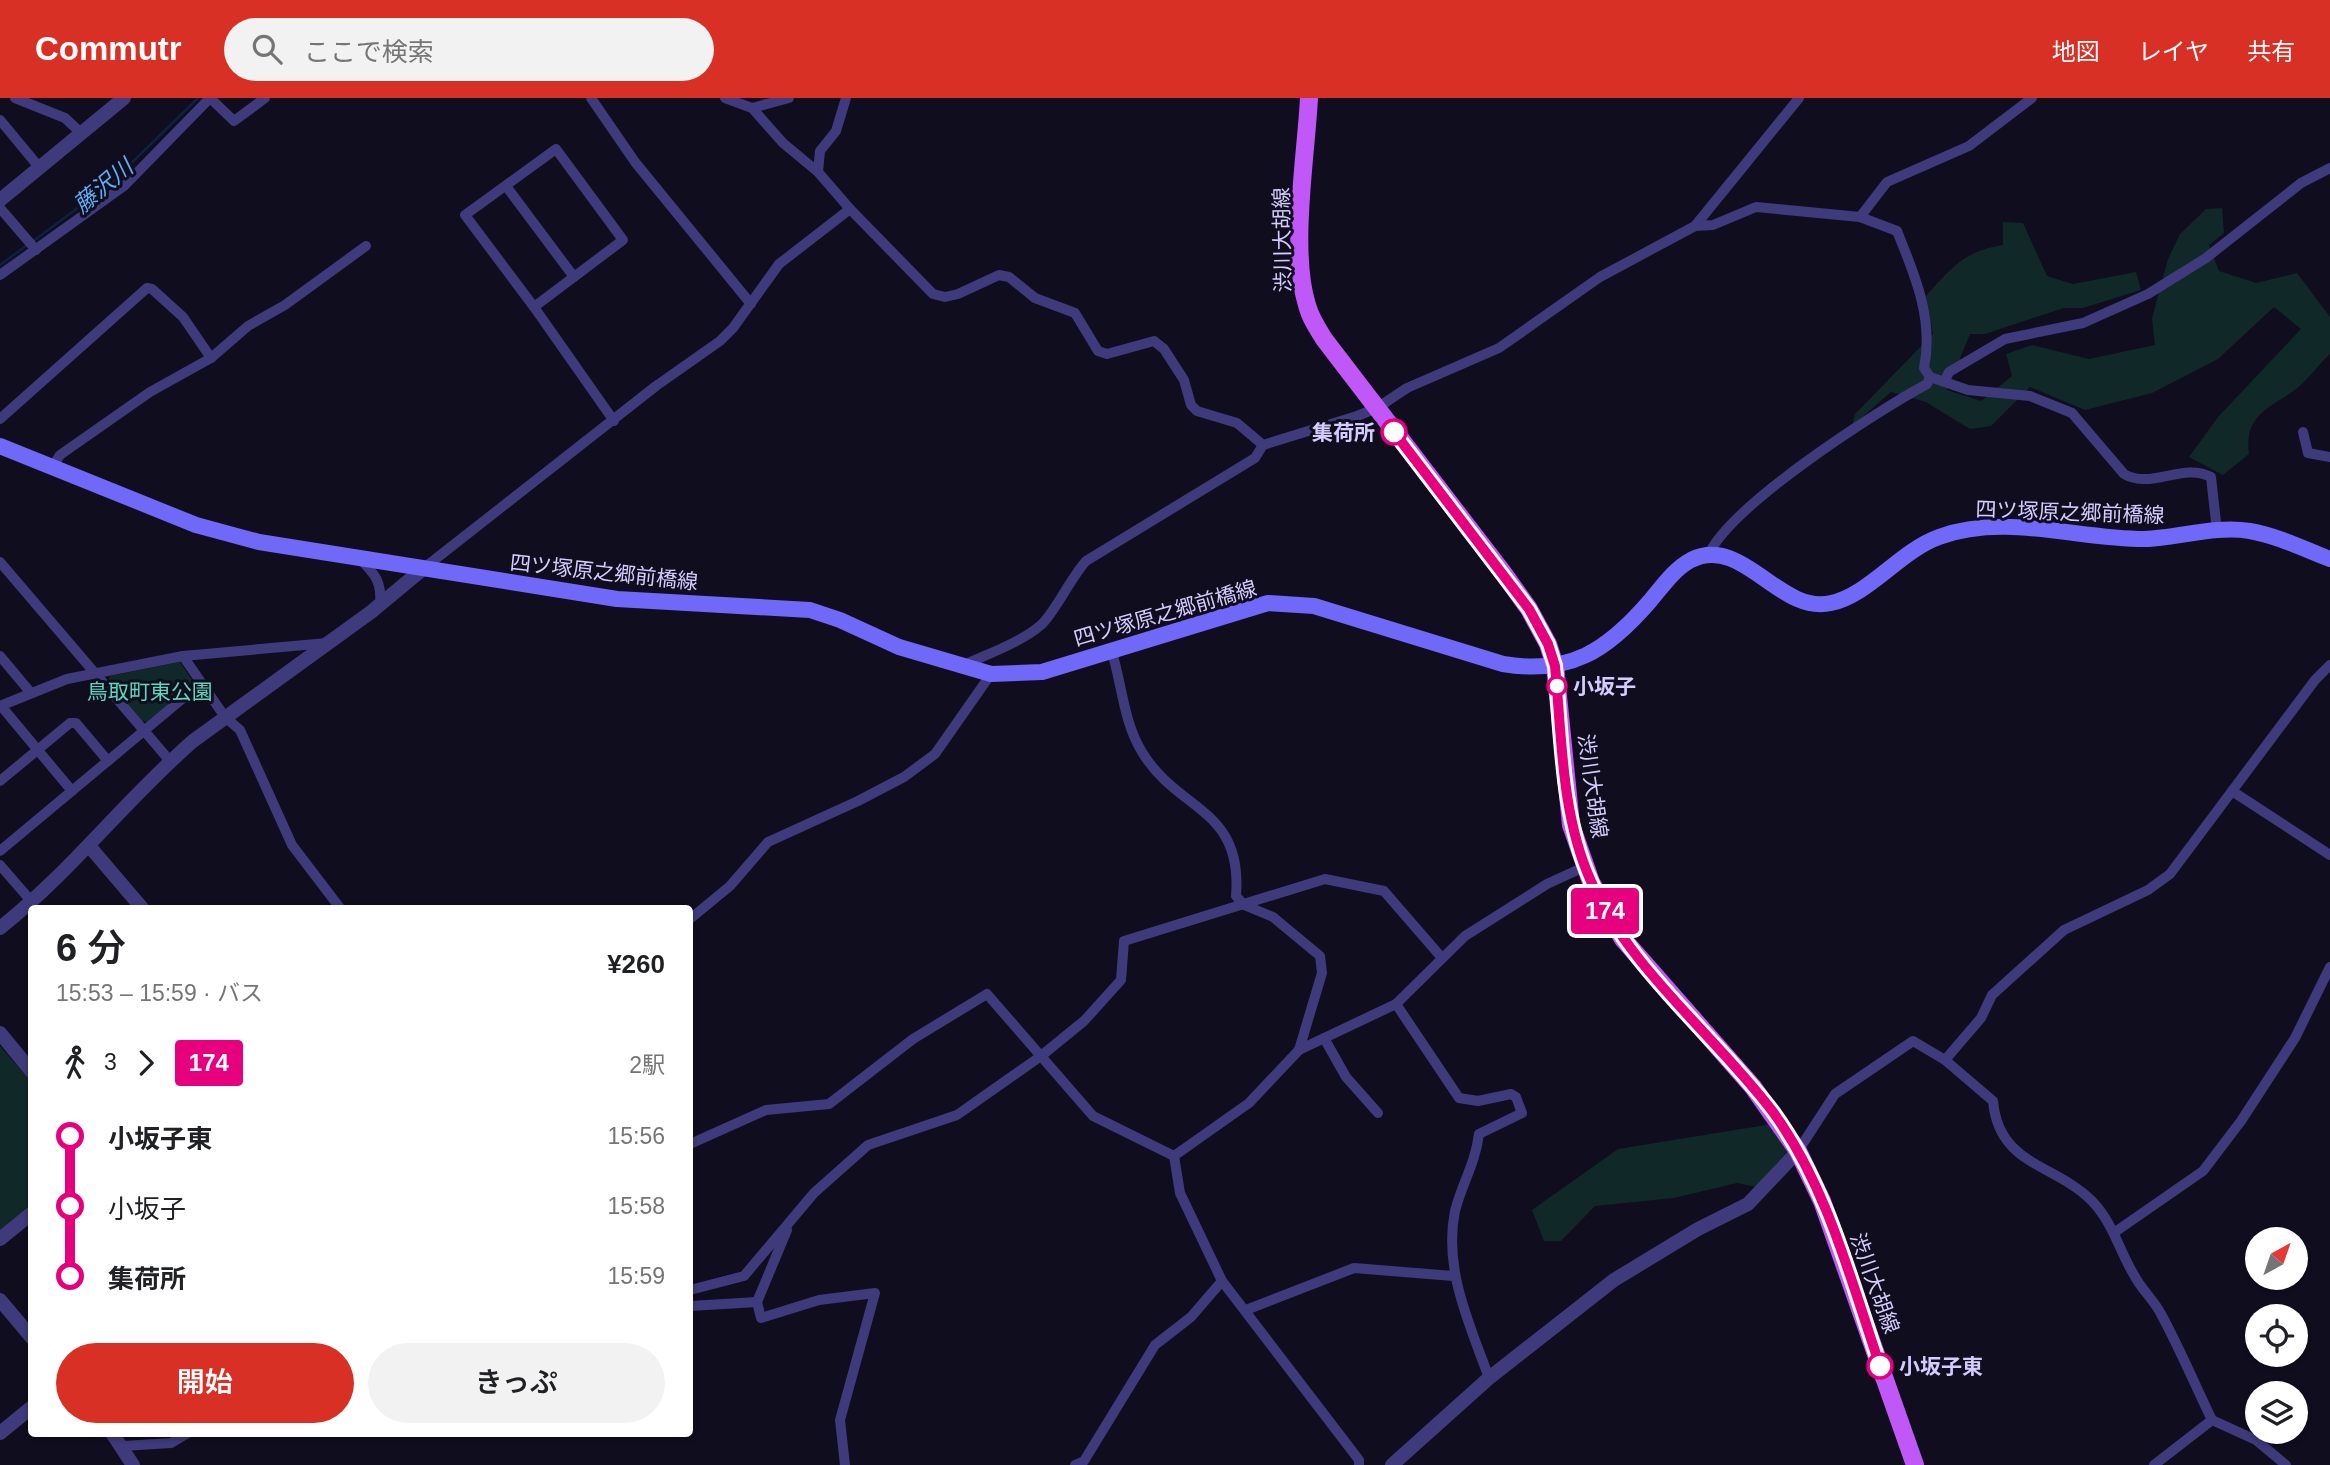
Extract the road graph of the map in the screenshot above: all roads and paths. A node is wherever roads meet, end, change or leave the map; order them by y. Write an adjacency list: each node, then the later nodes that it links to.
1 (15, 98): 14 (street)
2 (124, 98): 14 (street)
3 (210, 98): 4 (street); 25 (street)
4 (265, 98)
5 (591, 98): 28 (street)
6 (726, 98): 12 (street)
7 (788, 98): 12 (street)
8 (846, 98): 17 (street)
9 (1310, 98): 33 (main road, 渋川大胡線)
10 (1799, 98): 23 (street)
11 (2032, 98): 22 (street)
12 (752, 108): 17 (street)
13 (0, 120): 15 (street)
14 (81, 133): 15 (street)
15 (40, 167): 19 (street)
16 (2330, 167): 32 (street)
17 (818, 172): 21 (street)
18 (506, 186): 27 (street); 27 (street); 29 (street)
19 (0, 200)
20 (0, 208): 25 (street)
21 (850, 209): 28 (street); 38 (street)
22 (1860, 217): 23 (street); 31 (street)
23 (1695, 226): 33 (street)
24 (366, 246): 30 (street)
25 (36, 250): 26 (street)
26 (0, 275)
27 (574, 277): 29 (street)
28 (751, 304): 35 (street)
29 (534, 307): 35 (street)
30 (211, 358): 34 (street); 40 (street)
31 (1930, 377): 32 (street); 42 (street)
32 (1945, 380): 41 (street)
33 (1377, 408): 38 (street); 53 (main road, 渋川大胡線)
34 (0, 419)
35 (614, 422): 46 (street)
36 (2304, 432): 39 (street)
37 (0, 446): 40 (main road, 四ツ塚原之郷前橋線)
38 (1263, 446): 54 (street)
39 (2330, 457)
40 (53, 466): 43 (main road, 四ツ塚原之郷前橋線)
41 (2217, 531): 42 (main road, 四ツ塚原之郷前橋線); 44 (main road, 四ツ塚原之郷前橋線)
42 (1709, 555): 53 (main road, 四ツ塚原之郷前橋線)
43 (359, 558): 46 (main road, 四ツ塚原之郷前橋線); 47 (street)
44 (2330, 559)
45 (0, 562): 55 (street)
46 (424, 568): 47 (street); 54 (main road, 四ツ塚原之郷前橋線)
47 (380, 604): 48 (street)
48 (328, 642): 51 (street); 60 (street)
49 (1111, 649): 53 (main road, 四ツ塚原之郷前橋線); 56 (main road, 四ツ塚原之郷前橋線); 78 (street)
50 (0, 656): 58 (street)
51 (183, 656): 55 (street); 57 (street)
52 (2330, 665): 67 (street)
53 (1555, 666): 72 (main road, 渋川大胡線)
54 (960, 667): 56 (main road, 四ツ塚原之郷前橋線)
55 (94, 672): 58 (street); 61 (street)
56 (991, 674): 79 (street)
57 (200, 684): 60 (street); 61 (street)
58 (31, 694): 59 (street)
59 (0, 706): 62 (street)
60 (225, 718): 64 (street); 77 (street)
61 (143, 730): 63 (street); 64 (street)
62 (36, 749): 63 (street); 65 (street); 66 (street)
63 (108, 761): 66 (street)
64 (170, 761): 68 (street)
65 (0, 780)
66 (72, 791): 69 (street)
67 (2232, 791): 70 (street); 88 (street)
68 (90, 847): 73 (street); 76 (street)
69 (0, 851)
70 (2330, 855)
71 (0, 865): 73 (street)
72 (1584, 867): 81 (street); 92 (main road, 渋川大胡線)
73 (32, 902): 75 (street)
74 (28, 905): 80 (street)
75 (28, 905)
76 (139, 905)
77 (338, 905)
78 (1244, 905): 81 (street); 86 (street); 87 (street)
79 (693, 917)
80 (0, 928)
81 (1443, 958): 83 (street)
82 (2330, 967): 96 (street)
83 (1396, 1004): 85 (street); 98 (street)
84 (0, 1033): 89 (street)
85 (1324, 1038): 86 (street); 90 (street)
86 (1299, 1049): 93 (street)
87 (1041, 1056): 91 (street); 93 (street); 95 (street)
88 (1945, 1059): 92 (street); 96 (street)
89 (28, 1067)
90 (1378, 1114)
91 (693, 1143)
92 (1798, 1151): 106 (street); 118 (main road, 渋川大胡線)
93 (1174, 1156): 99 (street)
94 (28, 1216): 97 (street)
95 (793, 1218): 100 (street); 102 (street)
96 (2115, 1232): 108 (street)
97 (0, 1239)
98 (1453, 1276): 104 (street); 106 (street)
99 (1222, 1281): 104 (street); 115 (street)
100 (693, 1289)
101 (0, 1300): 105 (street)
102 (757, 1302): 103 (street); 114 (street)
103 (693, 1306)
104 (1246, 1310): 116 (street)
105 (28, 1333)
106 (1489, 1378): 117 (street)
107 (28, 1410): 109 (street)
108 (2212, 1420): 119 (street); 120 (street)
109 (0, 1433)
110 (115, 1437): 112 (street)
111 (181, 1437): 112 (street)
112 (123, 1446): 113 (street)
113 (133, 1465)
114 (845, 1465)
115 (1075, 1465)
116 (1359, 1465)
117 (1392, 1465)
118 (1915, 1465)
119 (2154, 1465)
120 (2286, 1465)

